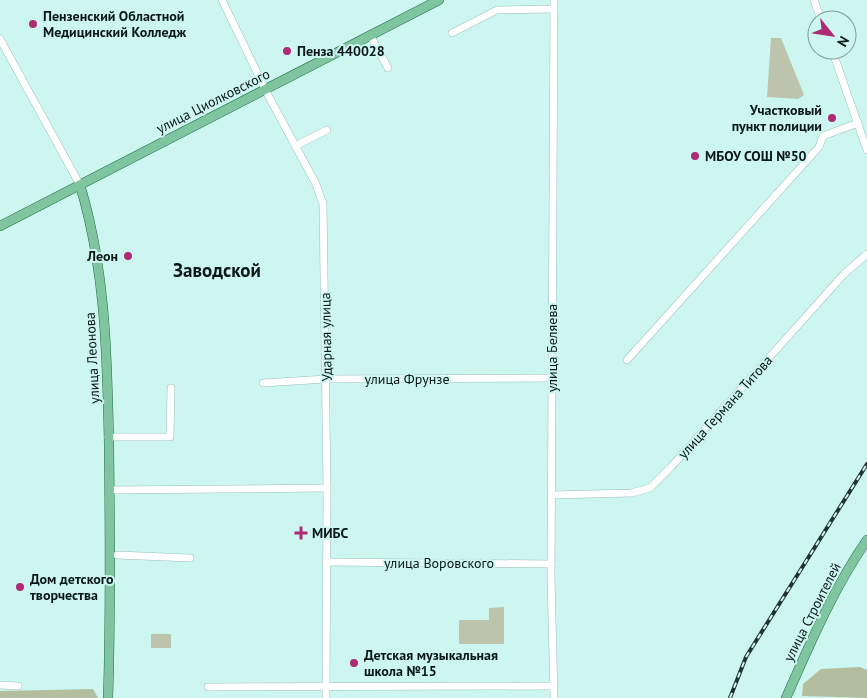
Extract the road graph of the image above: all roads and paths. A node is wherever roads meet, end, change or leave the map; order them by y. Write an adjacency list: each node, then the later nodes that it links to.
1 (222, 0): 10 (street, Ударная улица)
2 (439, 0): 6 (main road, улица Циолковского)
3 (554, 0): 4 (street, улица Беляева)
4 (554, 9): 5 (street); 19 (street, улица Беляева)
5 (452, 33)
6 (370, 35): 9 (street); 10 (main road, улица Циолковского)
7 (0, 39): 15 (street, улица Леонова)
8 (836, 60): 11 (street)
9 (388, 68)
10 (266, 89): 13 (street, Ударная улица); 15 (main road, улица Циолковского)
11 (858, 123): 14 (street); 18 (street)
12 (327, 130): 13 (street)
13 (295, 146): 20 (street, Ударная улица)
14 (867, 150)
15 (80, 185): 16 (main road, улица Циолковского); 23 (main road, улица Леонова)
16 (0, 226)
17 (867, 254): 26 (street, улица Германа Титова)
18 (627, 360)
19 (551, 378): 20 (street, улица Фрунзе); 26 (street, улица Беляева)
20 (326, 379): 21 (street, улица Фрунзе); 24 (street, Ударная улица)
21 (263, 383)
22 (171, 388): 23 (street)
23 (108, 437): 25 (main road, улица Леонова)
24 (327, 488): 25 (street); 30 (street, Ударная улица)
25 (110, 490): 38 (main road, улица Леонова)
26 (552, 494): 31 (street, улица Беляева)
27 (867, 540): 40 (main road, улица Строителей)
28 (117, 555): 29 (street)
29 (190, 558)
30 (326, 562): 31 (street, улица Воровского); 36 (street, Ударная улица)
31 (551, 564): 34 (street, улица Беляева)
32 (0, 686): 33 (street)
33 (18, 686)
34 (553, 686): 36 (street); 37 (street, улица Беляева)
35 (208, 687): 36 (street)
36 (326, 688): 39 (street, Ударная улица)
37 (554, 697)
38 (108, 698)
39 (326, 698)
40 (786, 698)

